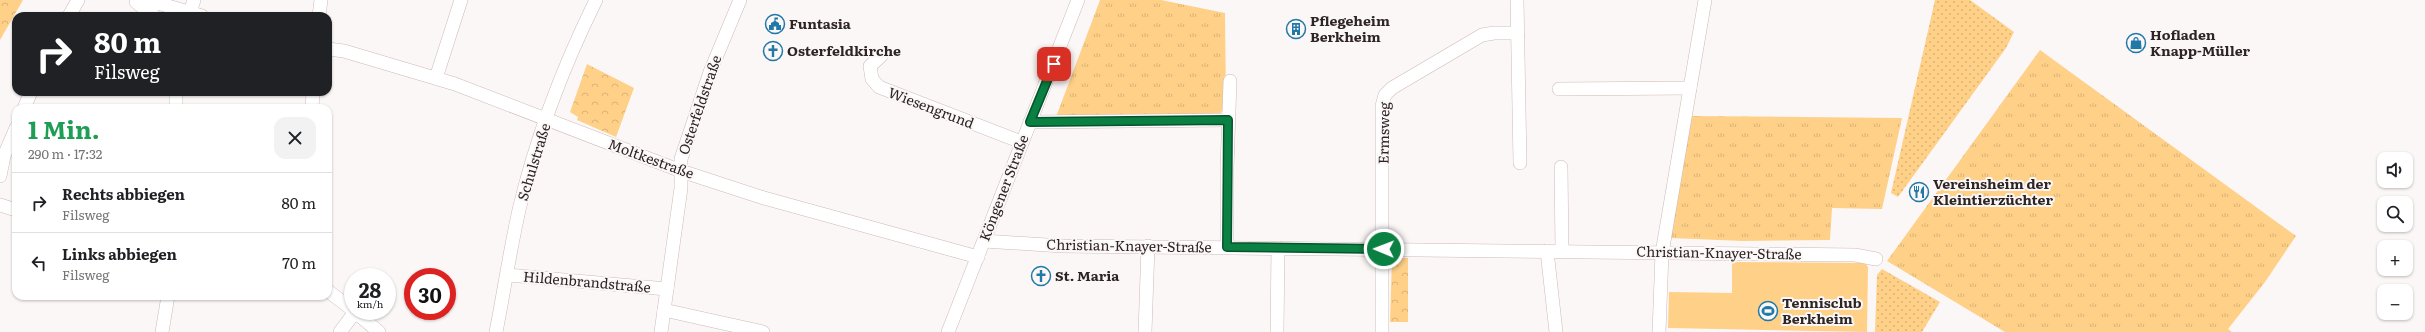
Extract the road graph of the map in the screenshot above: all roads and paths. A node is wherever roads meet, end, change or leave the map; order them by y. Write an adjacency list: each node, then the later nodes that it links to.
1 (78, 0): 11 (street)
2 (194, 0): 14 (street)
3 (321, 0): 15 (street)
4 (461, 0): 19 (street)
5 (596, 0): 23 (street, Schulstraße)
6 (740, 0): 30 (street, Osterfeldstraße)
7 (1078, 0): 25 (street, Köngener Straße)
8 (1517, 0): 16 (street)
9 (1705, 0): 21 (street)
10 (138, 1): 12 (street); 13 (street)
11 (71, 12)
12 (150, 12)
13 (185, 12)
14 (194, 12)
15 (320, 12)
16 (1518, 33): 28 (street); 38 (street, Ermsweg)
17 (332, 49): 19 (street, Moltkestraße)
18 (881, 56): 27 (street, Wiesengrund)
19 (436, 78): 23 (street, Moltkestraße)
20 (1230, 81): 24 (street)
21 (1690, 88): 22 (street); 41 (street)
22 (1559, 89)
23 (547, 119): 30 (street, Moltkestraße); 44 (street, Schulstraße)
24 (1228, 120): 25 (street); 36 (street)
25 (1030, 122): 27 (street, Köngener Straße)
26 (12, 137): 31 (street)
27 (1021, 142): 34 (street, Köngener Straße)
28 (1520, 163)
29 (1561, 167): 40 (street)
30 (681, 171): 42 (street, Moltkestraße); 45 (street, Osterfeldstraße)
31 (0, 176)
32 (0, 205): 33 (street)
33 (12, 209)
34 (984, 241): 35 (street, Christian-Knayer-Straße); 42 (street, Köngener Straße)
35 (1148, 246): 36 (street, Christian-Knayer-Straße); 59 (street)
36 (1227, 247): 37 (street, Christian-Knayer-Straße)
37 (1278, 248): 38 (street, Christian-Knayer-Straße); 60 (street)
38 (1384, 249): 39 (street, Christian-Knayer-Straße); 61 (street)
39 (1547, 251): 40 (street, Christian-Knayer-Straße); 62 (street)
40 (1562, 251): 41 (street, Christian-Knayer-Straße)
41 (1662, 253): 43 (street, Christian-Knayer-Straße); 63 (street)
42 (978, 257): 58 (street, Köngener Straße)
43 (1876, 259)
44 (507, 275): 45 (street, Hildenbrandstraße); 55 (street, Schulstraße)
45 (667, 289): 49 (street, Osterfeldstraße)
46 (332, 294): 48 (street)
47 (167, 300): 52 (street)
48 (344, 303)
49 (664, 310): 56 (street, Osterfeldstraße); 57 (street, Hildenbrandstraße)
50 (348, 320): 53 (street)
51 (365, 320): 54 (street)
52 (162, 332)
53 (340, 332)
54 (379, 332)
55 (496, 332)
56 (661, 332)
57 (763, 332)
58 (948, 332)
59 (1145, 332)
60 (1277, 332)
61 (1382, 332)
62 (1556, 332)
63 (1659, 332)

